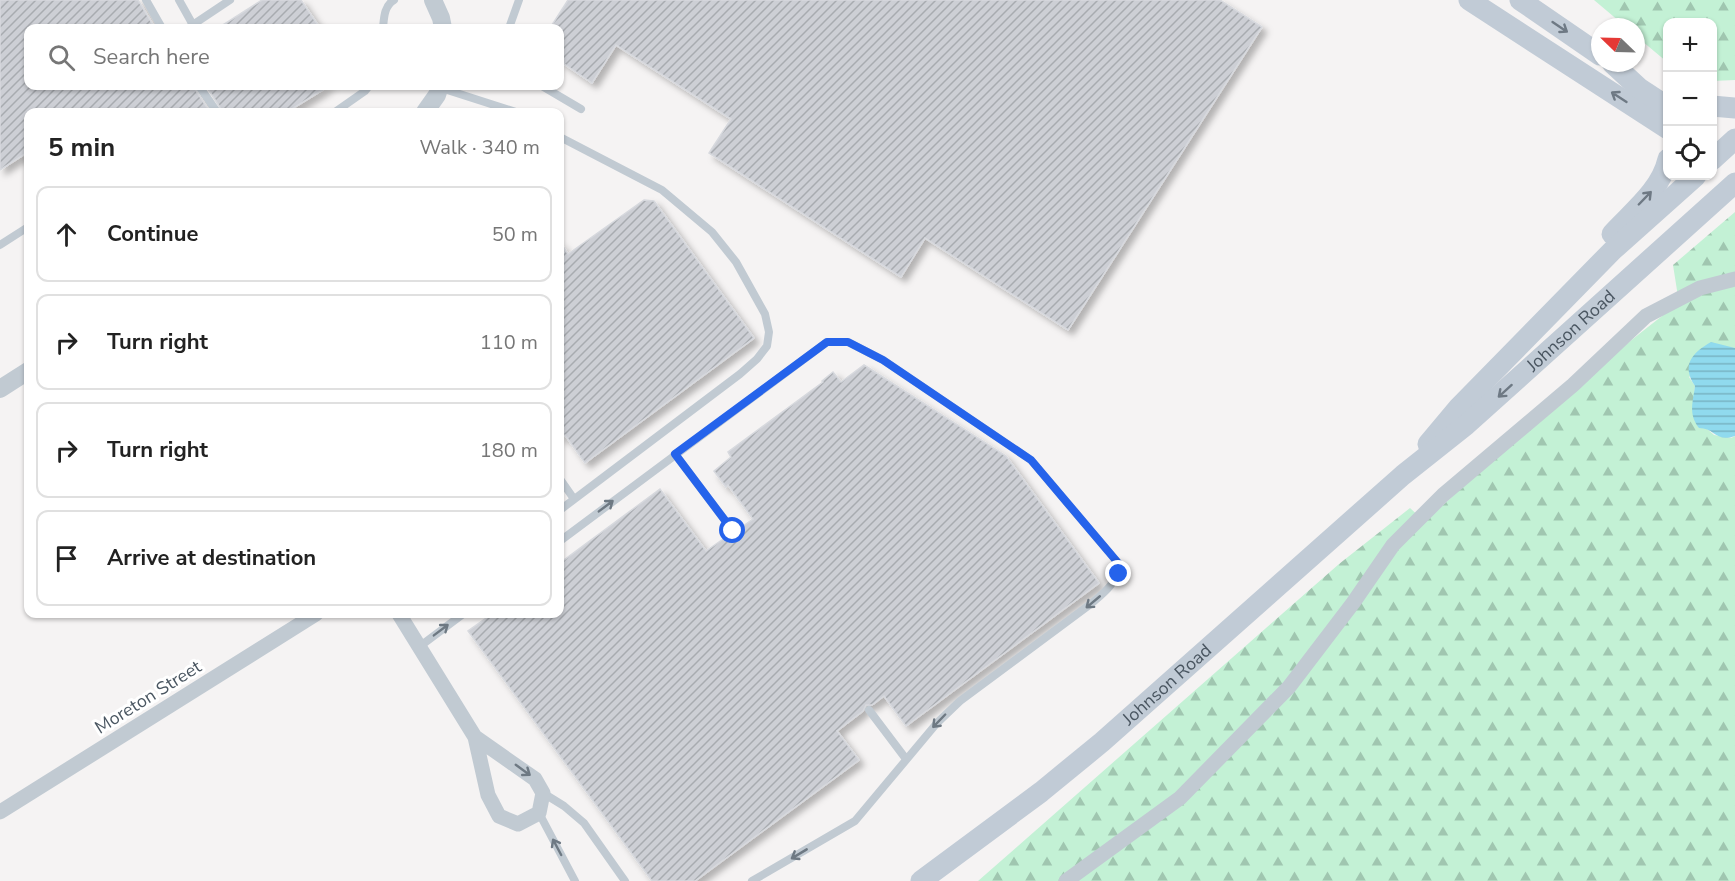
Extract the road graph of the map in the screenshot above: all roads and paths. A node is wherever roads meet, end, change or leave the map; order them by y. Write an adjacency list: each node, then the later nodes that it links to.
1 (146, 0): 9 (lane)
2 (178, 0): 10 (lane)
3 (230, 0): 11 (lane)
4 (394, 0): 12 (lane)
5 (432, 0): 13 (street)
6 (519, 0): 14 (lane)
7 (1469, 0): 32 (main road, one-way to 7)
8 (1520, 0): 15 (main road, one-way to 15)
9 (160, 24)
10 (189, 24)
11 (194, 24)
12 (383, 24)
13 (442, 24)
14 (510, 24)
15 (1591, 49)
16 (1623, 72): 31 (main road)
17 (1630, 72): 18 (main road)
18 (1663, 89)
19 (202, 90): 25 (lane)
20 (366, 90): 26 (lane)
21 (439, 90): 27 (street)
22 (452, 90): 28 (lane)
23 (549, 90): 30 (lane)
24 (1717, 106): 29 (main road)
25 (214, 108)
26 (341, 108)
27 (428, 108)
28 (504, 108)
29 (1735, 108)
30 (581, 109)
31 (1663, 120)
32 (1663, 122)
33 (564, 139): 48 (lane)
34 (1722, 150): 35 (main road)
35 (1735, 170)
36 (1663, 173): 42 (main road, Johnson Road, one-way to 36)
37 (1692, 180): 42 (main road, Johnson Road)
38 (1735, 183): 46 (main road, Johnson Road, one-way to 46)
39 (24, 230): 40 (lane)
40 (0, 245)
41 (1735, 279): 66 (street)
42 (1527, 338): 46 (main road, Johnson Road)
43 (24, 374): 44 (street)
44 (0, 389)
45 (675, 454): 50 (lane); 51 (lane, one-way to 45); 58 (lane, one-way to 58)
46 (1403, 475): 65 (main road, Johnson Road)
47 (564, 485): 48 (lane)
48 (574, 499): 49 (lane)
49 (564, 507)
50 (733, 531)
51 (564, 538)
52 (310, 618): 60 (street, Moreton Street)
53 (402, 618): 55 (street)
54 (458, 618): 55 (lane, one-way to 54)
55 (419, 646): 57 (street)
56 (869, 710): 58 (lane)
57 (475, 736): 59 (street, one-way to 59); 61 (street)
58 (906, 759): 64 (lane, one-way to 64)
59 (543, 793): 61 (street); 63 (lane)
60 (0, 812)
61 (539, 813): 62 (lane, one-way to 61)
62 (576, 881)
63 (625, 881)
64 (752, 881)
65 (921, 881)
66 (1066, 881)

